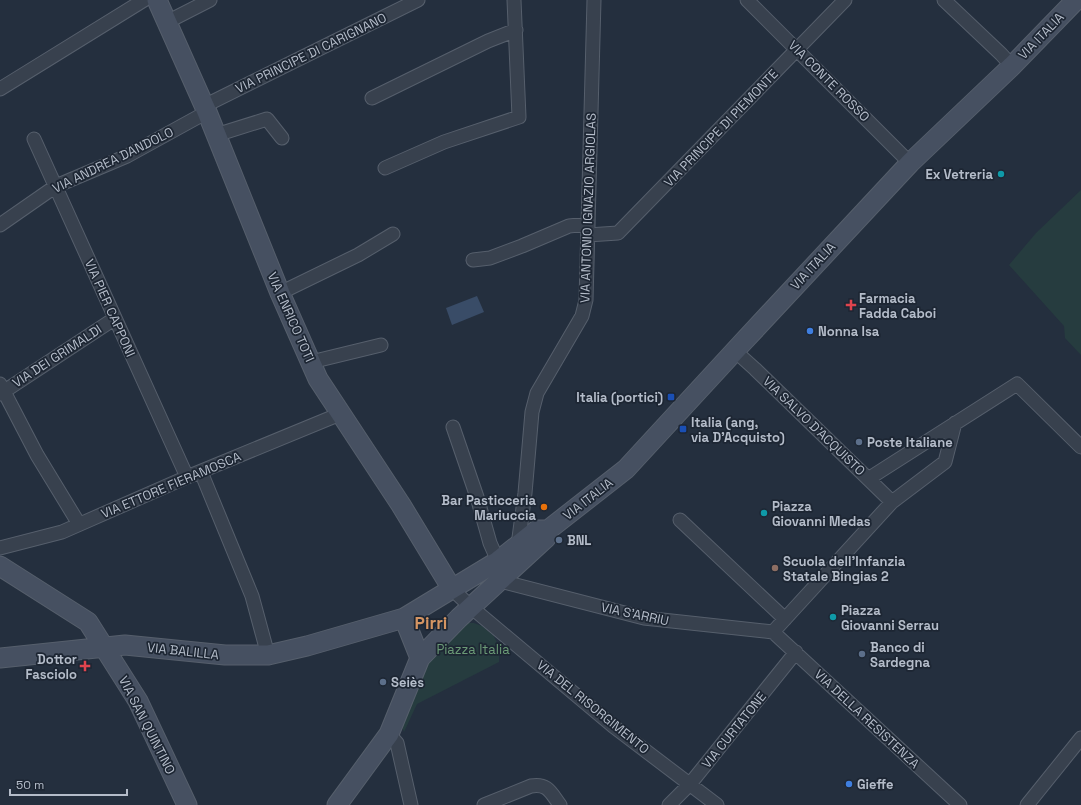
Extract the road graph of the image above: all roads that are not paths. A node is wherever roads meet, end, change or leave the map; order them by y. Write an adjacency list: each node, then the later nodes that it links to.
1 (144, 0): 15 (street)
2 (157, 0): 11 (street, VIA ENRICO TOTI)
3 (210, 0): 11 (street)
4 (418, 0): 17 (street, VIA PRINCIPE DI CARIGNANO)
5 (514, 0): 12 (street)
6 (594, 0): 25 (street, VIA ANTONIO IGNAZIO ARGIOLAS)
7 (747, 0): 13 (street, VIA CONTE ROSSO)
8 (845, 0): 13 (street, VIA PRINCIPE DI PIEMONTE)
9 (944, 0): 14 (street)
10 (1076, 0): 14 (street, VIA ITALIA)
11 (167, 22): 17 (street, VIA ENRICO TOTI)
12 (516, 30): 16 (street); 22 (street)
13 (797, 49): 21 (street, VIA CONTE ROSSO); 25 (street, VIA PRINCIPE DI PIEMONTE)
14 (1012, 66): 21 (street, VIA ITALIA)
15 (0, 89)
16 (372, 98)
17 (206, 109): 18 (street, VIA ENRICO TOTI); 23 (street, VIA ANDREA DANDOLO)
18 (216, 135): 19 (street); 28 (street, VIA ENRICO TOTI)
19 (282, 138)
20 (34, 139): 23 (street, VIA PIER CAPPONI)
21 (910, 164): 31 (street, VIA ITALIA)
22 (385, 168)
23 (56, 186): 24 (street, VIA ANDREA DANDOLO); 29 (street, VIA PIER CAPPONI)
24 (0, 225)
25 (588, 230): 27 (street, VIA PRINCIPE DI PIEMONTE); 45 (street, VIA ANTONIO IGNAZIO ARGIOLAS)
26 (393, 234): 28 (street)
27 (473, 260)
28 (280, 293): 32 (street, VIA ENRICO TOTI)
29 (114, 319): 33 (street, VIA DEI GRIMALDI); 39 (street, VIA PIER CAPPONI)
30 (381, 345): 32 (street)
31 (735, 351): 40 (street, VIA SALVO D'ACQUISTO); 44 (street, VIA ITALIA)
32 (311, 362): 34 (street, VIA ENRICO TOTI)
33 (1, 390): 43 (street)
34 (340, 414): 38 (street, VIA ETTORE FIERAMOSCA); 50 (street, VIA ENRICO TOTI)
35 (955, 423): 37 (street); 40 (street); 41 (street)
36 (453, 427): 47 (street)
37 (1081, 447)
38 (201, 472): 39 (street, VIA ETTORE FIERAMOSCA); 57 (street)
39 (187, 477): 43 (street, VIA ETTORE FIERAMOSCA)
40 (868, 479): 41 (street, VIA SALVO D'ACQUISTO)
41 (892, 502): 52 (street)
42 (680, 520): 52 (street)
43 (79, 524): 46 (street, VIA ETTORE FIERAMOSCA)
44 (548, 530): 45 (street); 49 (street)
45 (518, 545): 47 (street)
46 (0, 548)
47 (498, 561): 50 (street)
48 (0, 566): 55 (street)
49 (500, 581): 51 (street); 54 (street, VIA S'ARRIU)
50 (452, 589): 51 (street, VIA ENRICO TOTI); 53 (street)
51 (472, 607): 59 (street); 62 (street, VIA DEL RISORGIMENTO)
52 (785, 619): 54 (street)
53 (397, 620): 57 (street, VIA BALILLA); 59 (street)
54 (773, 632): 56 (street, VIA DELLA RESISTENZA)
55 (104, 647): 57 (street, VIA BALILLA); 58 (street, VIA BALILLA); 63 (street, VIA SAN QUINTINO)
56 (796, 652): 62 (street, VIA CURTATONE); 70 (street, VIA DELLA RESISTENZA)
57 (268, 654)
58 (0, 658)
59 (420, 658): 60 (street)
60 (389, 734): 64 (street); 65 (street)
61 (1081, 738): 71 (street)
62 (690, 784): 68 (street, VIA CURTATONE); 69 (street, VIA DEL RISORGIMENTO)
63 (187, 805)
64 (337, 805)
65 (411, 805)
66 (484, 805): 67 (street)
67 (560, 805)
68 (669, 805)
69 (717, 805)
70 (960, 805)
71 (1027, 805)

